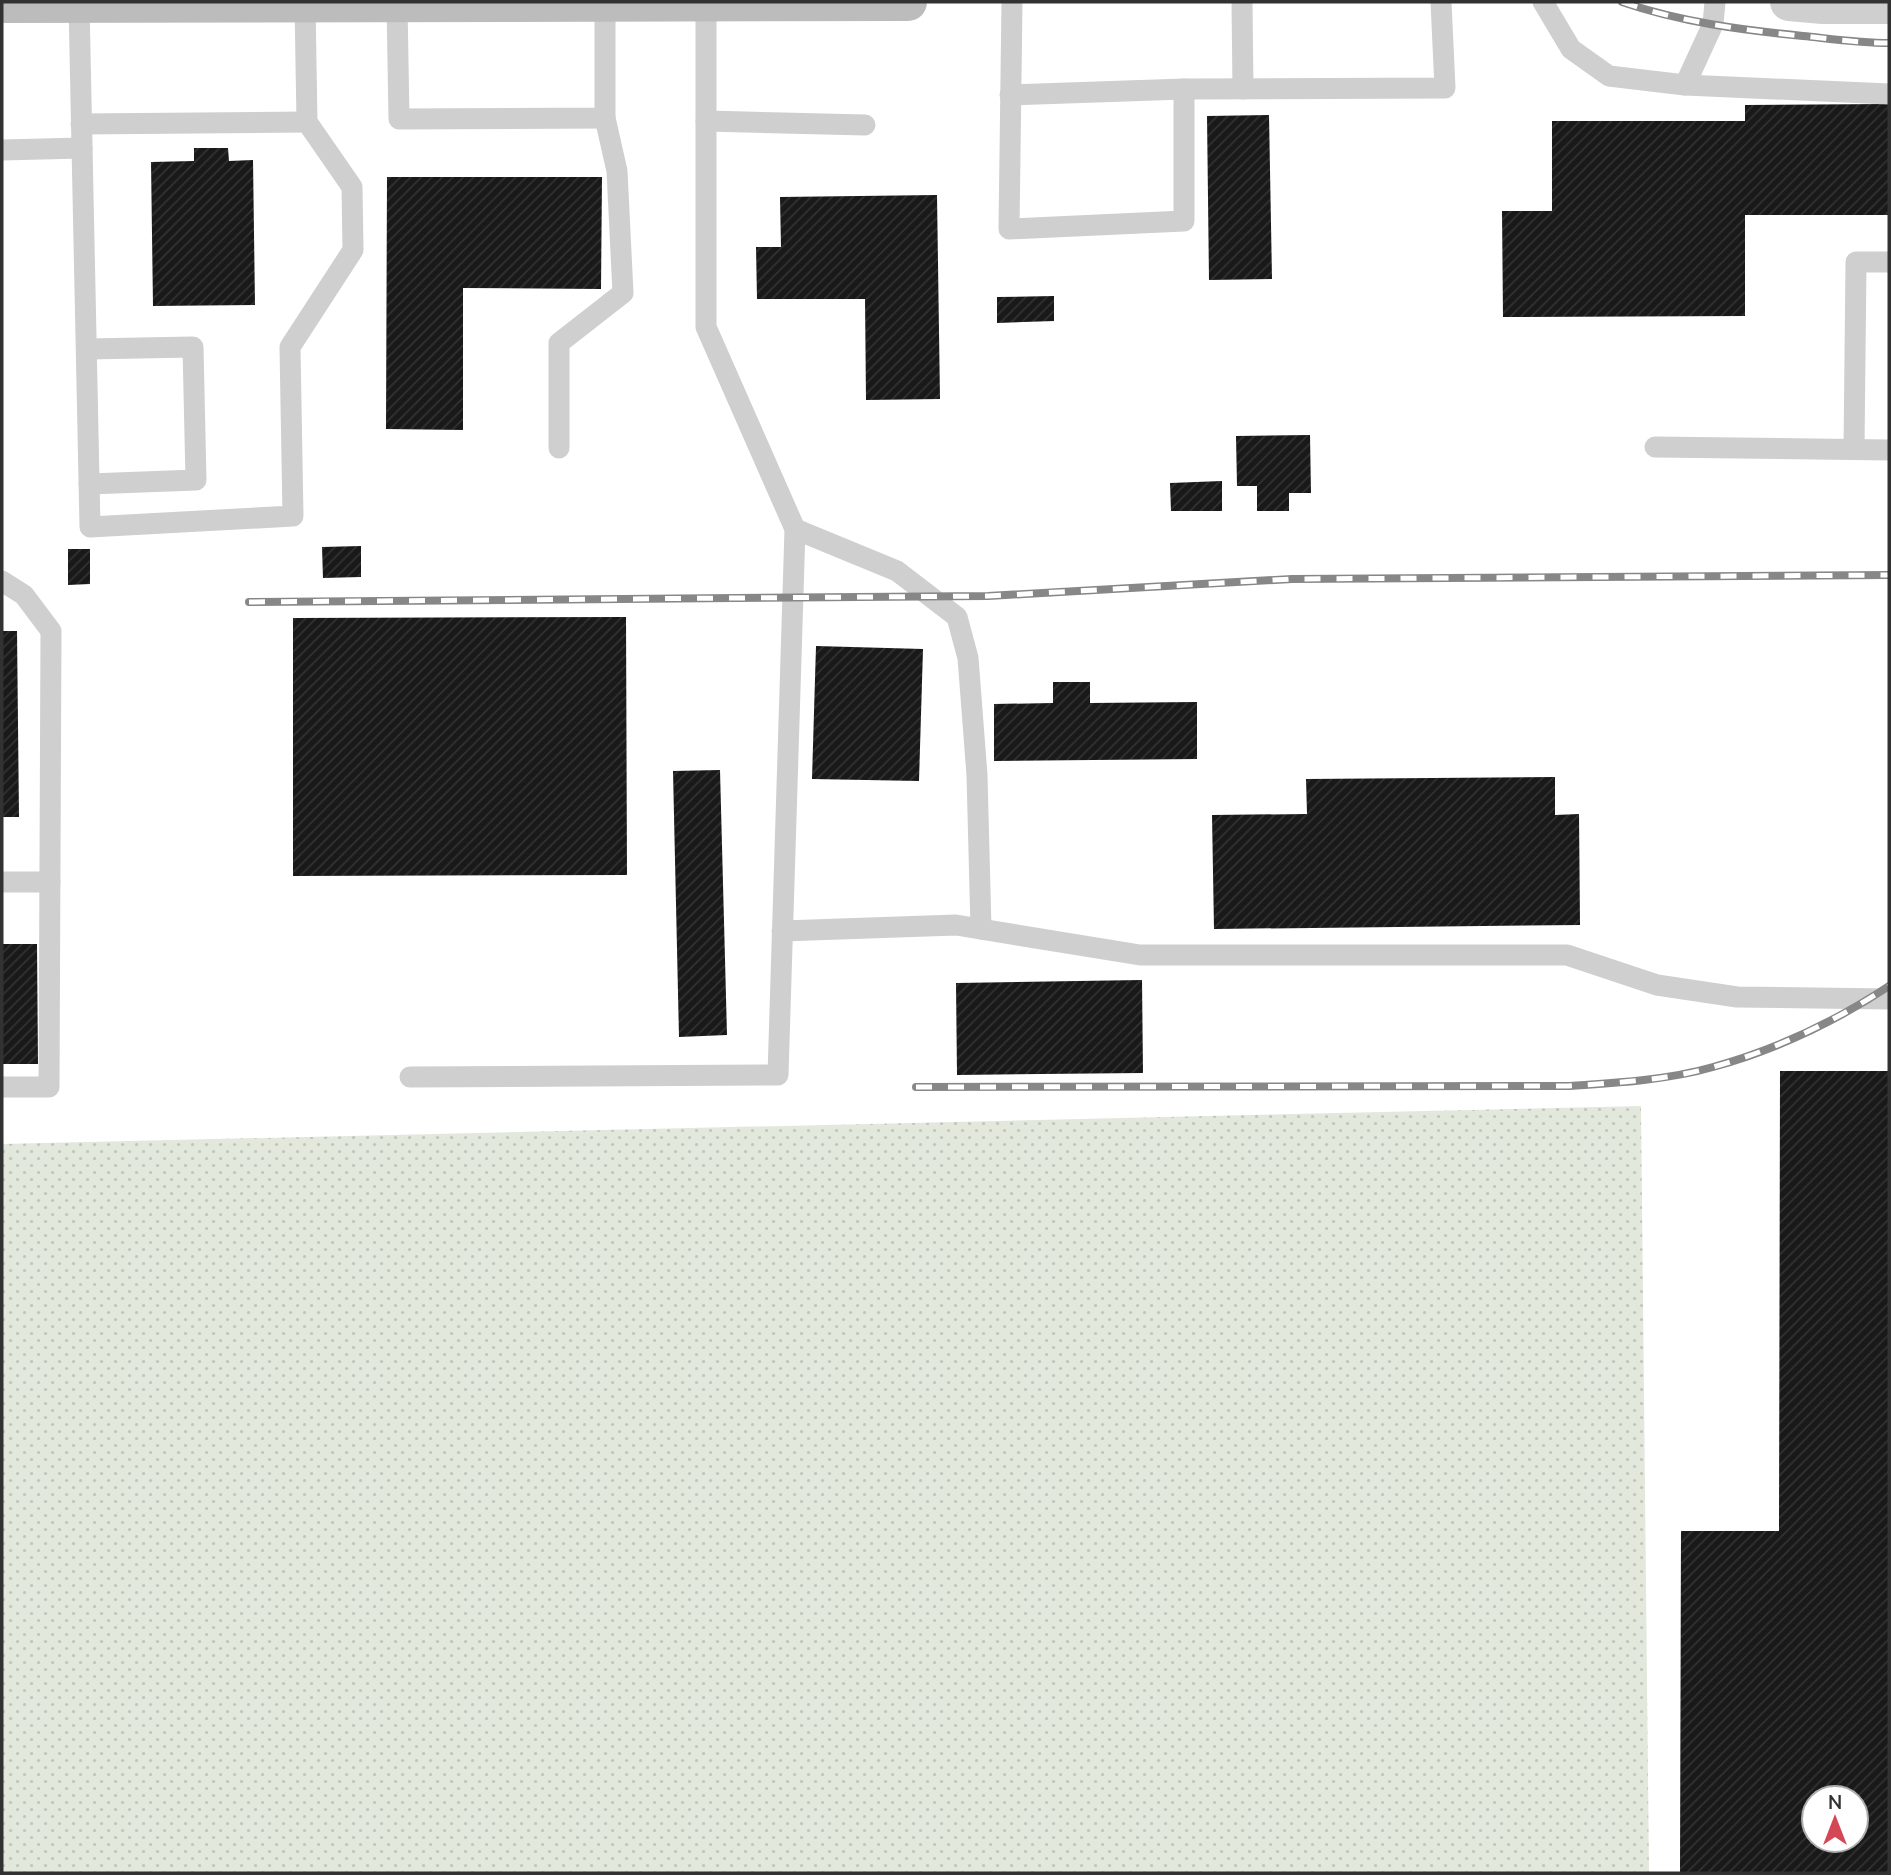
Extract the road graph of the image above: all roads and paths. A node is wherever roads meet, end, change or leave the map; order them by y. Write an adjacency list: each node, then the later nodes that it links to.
1 (908, 2): 9 (main road)
2 (1012, 2): 19 (lane)
3 (1242, 2): 17 (lane)
4 (1441, 2): 17 (lane)
5 (1543, 2): 15 (lane)
6 (1715, 2): 15 (lane)
7 (1789, 2): 14 (street)
8 (605, 3): 9 (main road); 13 (main road); 20 (lane)
9 (706, 3): 21 (lane)
10 (2, 4): 11 (main road)
11 (79, 4): 12 (main road); 23 (lane)
12 (305, 4): 13 (main road); 22 (lane)
13 (397, 4): 20 (lane)
14 (1889, 5)
15 (1685, 85): 18 (lane)
16 (1184, 89): 17 (lane); 19 (lane); 19 (lane)
17 (1243, 89)
18 (1889, 94)
19 (1010, 95)
20 (605, 118): 30 (lane)
21 (706, 121): 24 (lane); 34 (lane)
22 (307, 122): 23 (lane); 33 (lane)
23 (81, 124): 25 (lane)
24 (865, 125)
25 (82, 148): 26 (lane); 28 (lane)
26 (2, 150)
27 (1889, 262): 31 (lane)
28 (87, 349): 33 (lane); 33 (lane)
29 (1656, 447): 31 (lane)
30 (559, 448)
31 (1854, 449): 32 (lane)
32 (1889, 450)
33 (89, 484)
34 (794, 529): 38 (lane); 39 (lane)
35 (2, 581): 37 (lane)
36 (2, 882): 37 (lane)
37 (50, 882): 42 (lane)
38 (981, 929): 39 (lane); 40 (lane)
39 (782, 931): 41 (lane)
40 (1889, 999)
41 (410, 1077)
42 (2, 1087)

